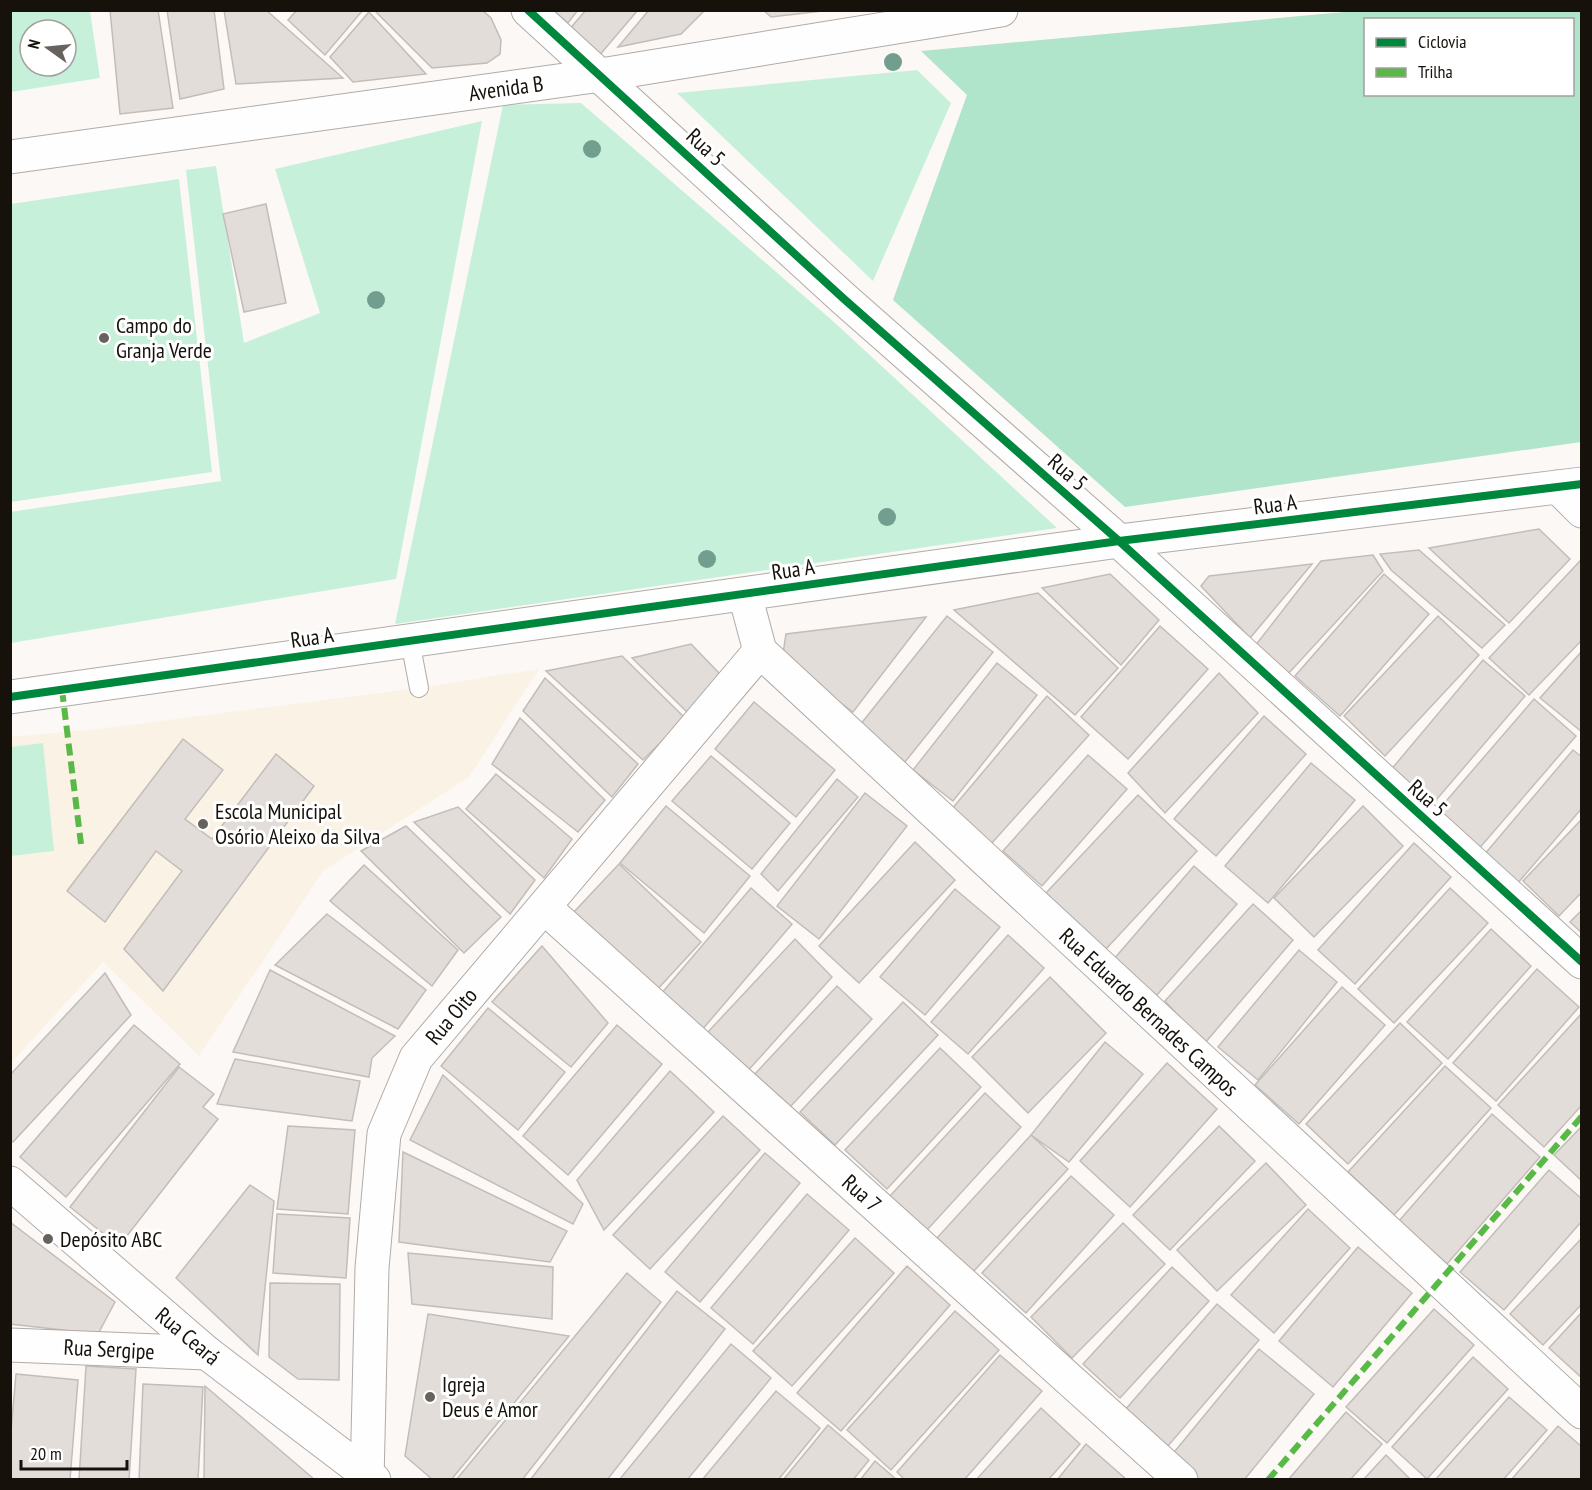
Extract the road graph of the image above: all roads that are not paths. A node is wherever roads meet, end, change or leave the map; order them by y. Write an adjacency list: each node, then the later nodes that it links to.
1 (528, 10): 3 (street, Rua 5)
2 (1001, 10): 3 (street, Avenida B)
3 (601, 75): 4 (street, Avenida B); 7 (street, Rua 5)
4 (10, 157)
5 (1570, 485): 6 (street); 7 (street, Rua A)
6 (1581, 511)
7 (1119, 541): 8 (street, Rua A); 14 (street, Rua 5)
8 (745, 594): 9 (street, Rua A); 10 (street)
9 (410, 641): 11 (lane); 12 (street, Rua A)
10 (760, 651): 13 (street, Rua Oito); 18 (street, Rua Eduardo Bernades Campos)
11 (419, 688)
12 (10, 697)
13 (544, 908): 19 (street, Rua Oito); 20 (street, Rua 7)
14 (1581, 962)
15 (10, 1183): 17 (street, Rua Ceará)
16 (10, 1345): 17 (street, Rua Sergipe)
17 (207, 1353): 19 (street, Rua Ceará)
18 (1581, 1412)
19 (370, 1478)
20 (1181, 1479)

